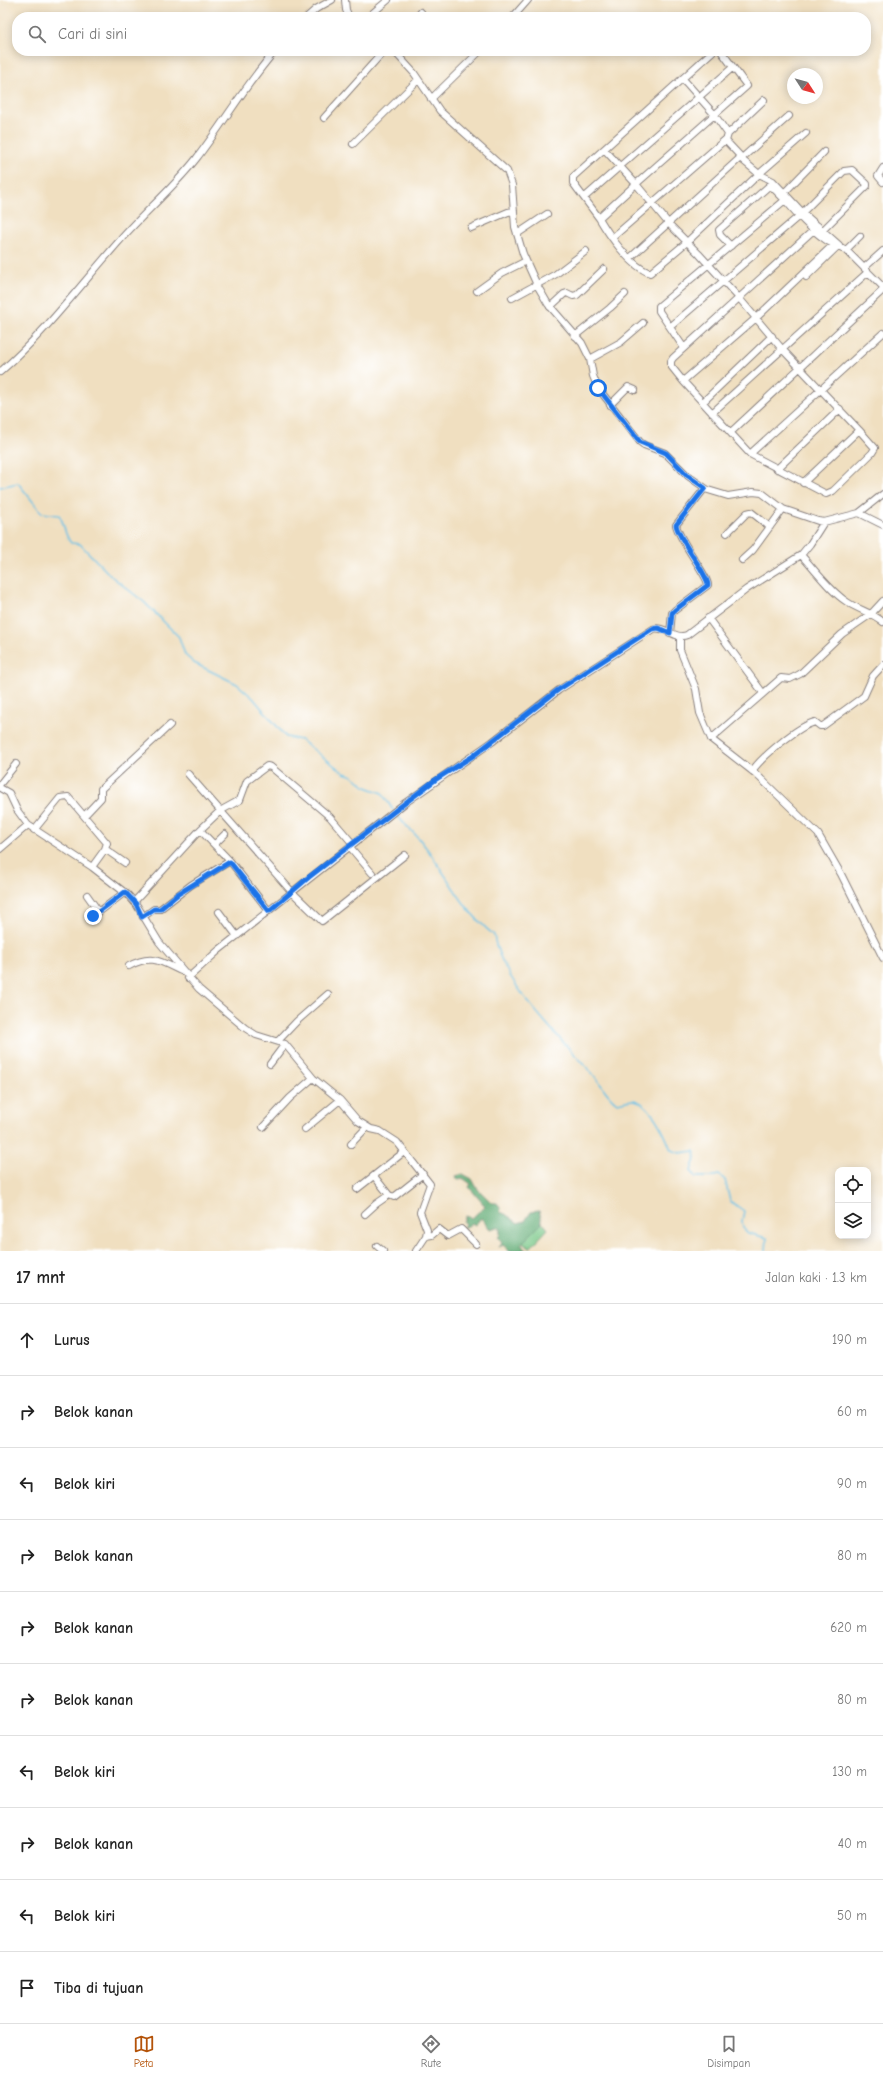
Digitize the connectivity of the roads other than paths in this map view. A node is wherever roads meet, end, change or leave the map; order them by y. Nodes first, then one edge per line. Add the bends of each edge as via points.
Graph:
1 (332, 0) edge
2 (345, 0) edge
3 (388, 0) edge
4 (528, 0) edge
5 (313, 12) edge
6 (347, 12) edge
7 (374, 12) edge
8 (517, 12) edge
9 (271, 56) edge
10 (380, 56) edge
11 (398, 56) edge
12 (475, 56) edge
13 (708, 56) edge
14 (724, 56) edge
15 (732, 68) junction
16 (683, 79) junction
17 (418, 80) junction
18 (699, 98) junction
19 (431, 99) junction
20 (764, 100) dead end
21 (714, 114) junction
22 (789, 116) dead end
23 (324, 118) dead end
24 (806, 133) dead end
25 (727, 136) junction
26 (353, 144) dead end
27 (605, 150) junction
28 (824, 152) dead end
29 (742, 158) junction
30 (619, 167) junction
31 (883, 168) edge
32 (759, 177) junction
33 (883, 182) edge
34 (771, 183) junction
35 (636, 184) junction
36 (785, 196) junction
37 (585, 197) junction
38 (652, 204) junction
39 (511, 211) junction
40 (547, 214) dead end
41 (801, 215) junction
42 (599, 218) junction
43 (669, 224) junction
44 (471, 228) dead end
45 (818, 229) junction
46 (517, 234) junction
47 (860, 236) dead end
48 (612, 238) junction
49 (687, 242) junction
50 (836, 245) junction
51 (730, 246) junction
52 (846, 250) junction
53 (586, 251) dead end
54 (883, 251) edge
55 (630, 258) junction
56 (522, 262) junction
57 (708, 264) junction
58 (604, 269) dead end
59 (866, 270) junction
60 (722, 281) junction
61 (534, 287) junction
62 (883, 287) edge
63 (883, 290) edge
64 (477, 291) dead end
65 (625, 294) dead end
66 (512, 298) dead end
67 (739, 298) junction
68 (550, 307) junction
69 (757, 320) junction
70 (643, 323) dead end
71 (670, 326) junction
72 (883, 333) edge
73 (575, 336) junction
74 (772, 336) junction
75 (684, 348) junction
76 (782, 349) junction
77 (590, 359) junction
78 (801, 368) junction
79 (0, 372) edge
80 (683, 381) junction
81 (821, 388) junction
82 (635, 390) dead end
83 (703, 402) junction
84 (610, 404) junction
85 (840, 409) junction
86 (712, 413) junction
87 (859, 430) junction
88 (731, 432) junction
89 (750, 454) junction
90 (777, 469) junction
91 (803, 482) junction
92 (705, 488) junction
93 (883, 494) edge
94 (783, 509) junction
95 (859, 513) junction
96 (824, 522) junction
97 (883, 525) edge
98 (770, 527) junction
99 (727, 533) dead end
100 (801, 555) junction
101 (742, 560) dead end
102 (883, 601) edge
103 (871, 614) junction
104 (708, 618) junction
105 (883, 622) edge
106 (670, 633) junction
107 (680, 636) junction
108 (883, 665) edge
109 (763, 693) junction
110 (170, 725) dead end
111 (711, 739) junction
112 (16, 764) dead end
113 (752, 771) junction
114 (188, 774) dead end
115 (0, 784) edge
116 (0, 788) edge
117 (220, 811) junction
118 (85, 815) junction
119 (28, 825) junction
120 (34, 830) junction
121 (200, 830) junction
122 (225, 834) dead end
123 (215, 844) junction
124 (352, 845) junction
125 (0, 849) edge
126 (105, 849) junction
127 (405, 855) dead end
128 (230, 862) junction
129 (125, 863) dead end
130 (92, 867) junction
131 (372, 873) dead end
132 (125, 892) junction
133 (292, 892) junction
134 (87, 895) dead end
135 (134, 902) junction
136 (269, 911) junction
137 (99, 912) junction
138 (219, 912) dead end
139 (142, 917) junction
140 (91, 918) dead end
141 (237, 936) junction
142 (883, 958) edge
143 (130, 966) dead end
144 (182, 971) junction
145 (188, 978) junction
146 (328, 994) dead end
147 (278, 1041) junction
148 (284, 1046) junction
149 (270, 1064) dead end
150 (313, 1078) junction
151 (340, 1100) junction
152 (263, 1127) dead end
153 (367, 1127) junction
154 (305, 1129) dead end
155 (351, 1144) dead end
156 (404, 1152) junction
157 (423, 1174) junction
158 (374, 1176) junction
159 (357, 1189) dead end
160 (390, 1195) junction
161 (366, 1214) dead end
162 (429, 1235) junction
163 (476, 1244) dead end
164 (377, 1246) dead end
165 (420, 1250) edge
166 (383, 1251) edge

1 - 5 street
2 - 6 street
3 - 7 street
4 - 8 street
9 - 79 street via 196,160 134,224 51,322
10 - 23 street
11 - 17 street
12 - 19 street
13 - 16 street
14 - 15 street
15 - 18 street
15 - 21 street via 747,84
16 - 18 street
16 - 27 street
17 - 19 street
17 - 26 street
18 - 21 street
18 - 30 street
19 - 39 street via 440,111 507,171 512,185
20 - 25 street
21 - 25 street
21 - 35 street
22 - 29 street
24 - 32 street
25 - 29 street
25 - 38 street
27 - 30 street
27 - 37 street via 571,180
28 - 36 street
29 - 32 street
29 - 43 street
30 - 35 street
30 - 37 street
31 - 33 street via 878,176
32 - 34 street
32 - 49 street
34 - 36 street
34 - 51 street via 719,230 720,235
35 - 38 street
35 - 42 street
36 - 41 street
36 - 51 street
37 - 42 street
38 - 43 street
38 - 48 street
39 - 44 street
39 - 46 street
40 - 46 street
41 - 45 street
41 - 45 street via 844,171 855,171 867,186
41 - 60 street
42 - 48 street
43 - 49 street
43 - 55 street
45 - 50 street
45 - 50 street
45 - 67 street
46 - 56 street
47 - 52 street
48 - 55 street
49 - 55 street via 650,273
49 - 57 street
50 - 52 street
50 - 69 street
51 - 57 street
52 - 59 street
53 - 61 street
54 - 59 street
56 - 61 street
56 - 64 street
57 - 60 street
57 - 71 street via 659,306 659,311
58 - 68 street via 576,295 564,294
59 - 62 street
59 - 76 street
60 - 67 street
60 - 71 street
61 - 66 street
61 - 68 street
63 - 78 street
65 - 73 street
67 - 69 street
67 - 75 street
68 - 73 street
69 - 74 street
69 - 80 street
70 - 77 street via 621,342
71 - 75 street
72 - 81 street
73 - 77 street via 582,343
74 - 76 street
74 - 83 street
75 - 80 street via 670,364
76 - 78 street
76 - 86 street
77 - 84 street via 596,383
78 - 81 street
78 - 88 street
80 - 83 street
81 - 85 street
81 - 89 street
82 - 84 street via 628,387
83 - 86 street
84 - 92 street via 640,442 666,453 688,476
85 - 87 street
85 - 90 street
86 - 88 street
87 - 91 street
87 - 91 street via 874,446 874,451 832,491 823,493
88 - 89 street
89 - 90 street
90 - 91 street
92 - 94 street via 728,496 762,493
92 - 106 street via 676,525 708,585 672,613
93 - 95 street
94 - 96 street
94 - 98 street
95 - 96 street
95 - 97 street
96 - 100 street
98 - 99 street via 751,512
98 - 101 street
100 - 103 street via 834,592 851,605
100 - 104 street via 747,589
102 - 103 street
103 - 105 street
103 - 109 street via 842,634 800,674 790,679 781,678
104 - 107 street via 687,635
104 - 109 street
106 - 107 street
106 - 124 street via 658,628 652,629 558,690 486,747 405,803
107 - 111 street via 680,650 696,689 700,713
108 - 113 street via 872,676 861,698 823,726 815,722 807,724
109 - 111 street
110 - 118 street via 101,789 100,798
111 - 113 street
112 - 115 street
113 - 142 street via 818,834
114 - 117 street
116 - 119 street via 10,794
117 - 121 street
117 - 124 street via 237,802 247,781 269,766 325,812
117 - 133 street
118 - 120 street via 68,797 63,796
118 - 126 street via 105,840
119 - 120 street
119 - 125 street
120 - 130 street
121 - 123 street
121 - 135 street
122 - 123 street
123 - 128 street
124 - 131 street
124 - 133 street
126 - 129 street
126 - 130 street
127 - 133 street via 324,920
128 - 136 street
128 - 139 street via 187,888 160,909 154,909
130 - 132 street
132 - 135 street
132 - 137 street
133 - 136 street
134 - 137 street
135 - 139 street
136 - 141 street
137 - 140 street
138 - 141 street
139 - 144 street
141 - 145 street
143 - 144 street via 143,959
144 - 145 street
145 - 147 street via 245,1028 256,1035
146 - 147 street
147 - 148 street
148 - 149 street
148 - 150 street
150 - 151 street
150 - 152 street
151 - 153 street
151 - 154 street
153 - 155 street
153 - 156 street via 382,1132 397,1142
156 - 157 street
156 - 158 street
157 - 160 street via 394,1197
157 - 162 street via 430,1184 420,1213
158 - 159 street
158 - 160 street
160 - 161 street
162 - 163 street via 438,1229 448,1236 460,1229
162 - 165 street
164 - 166 street

